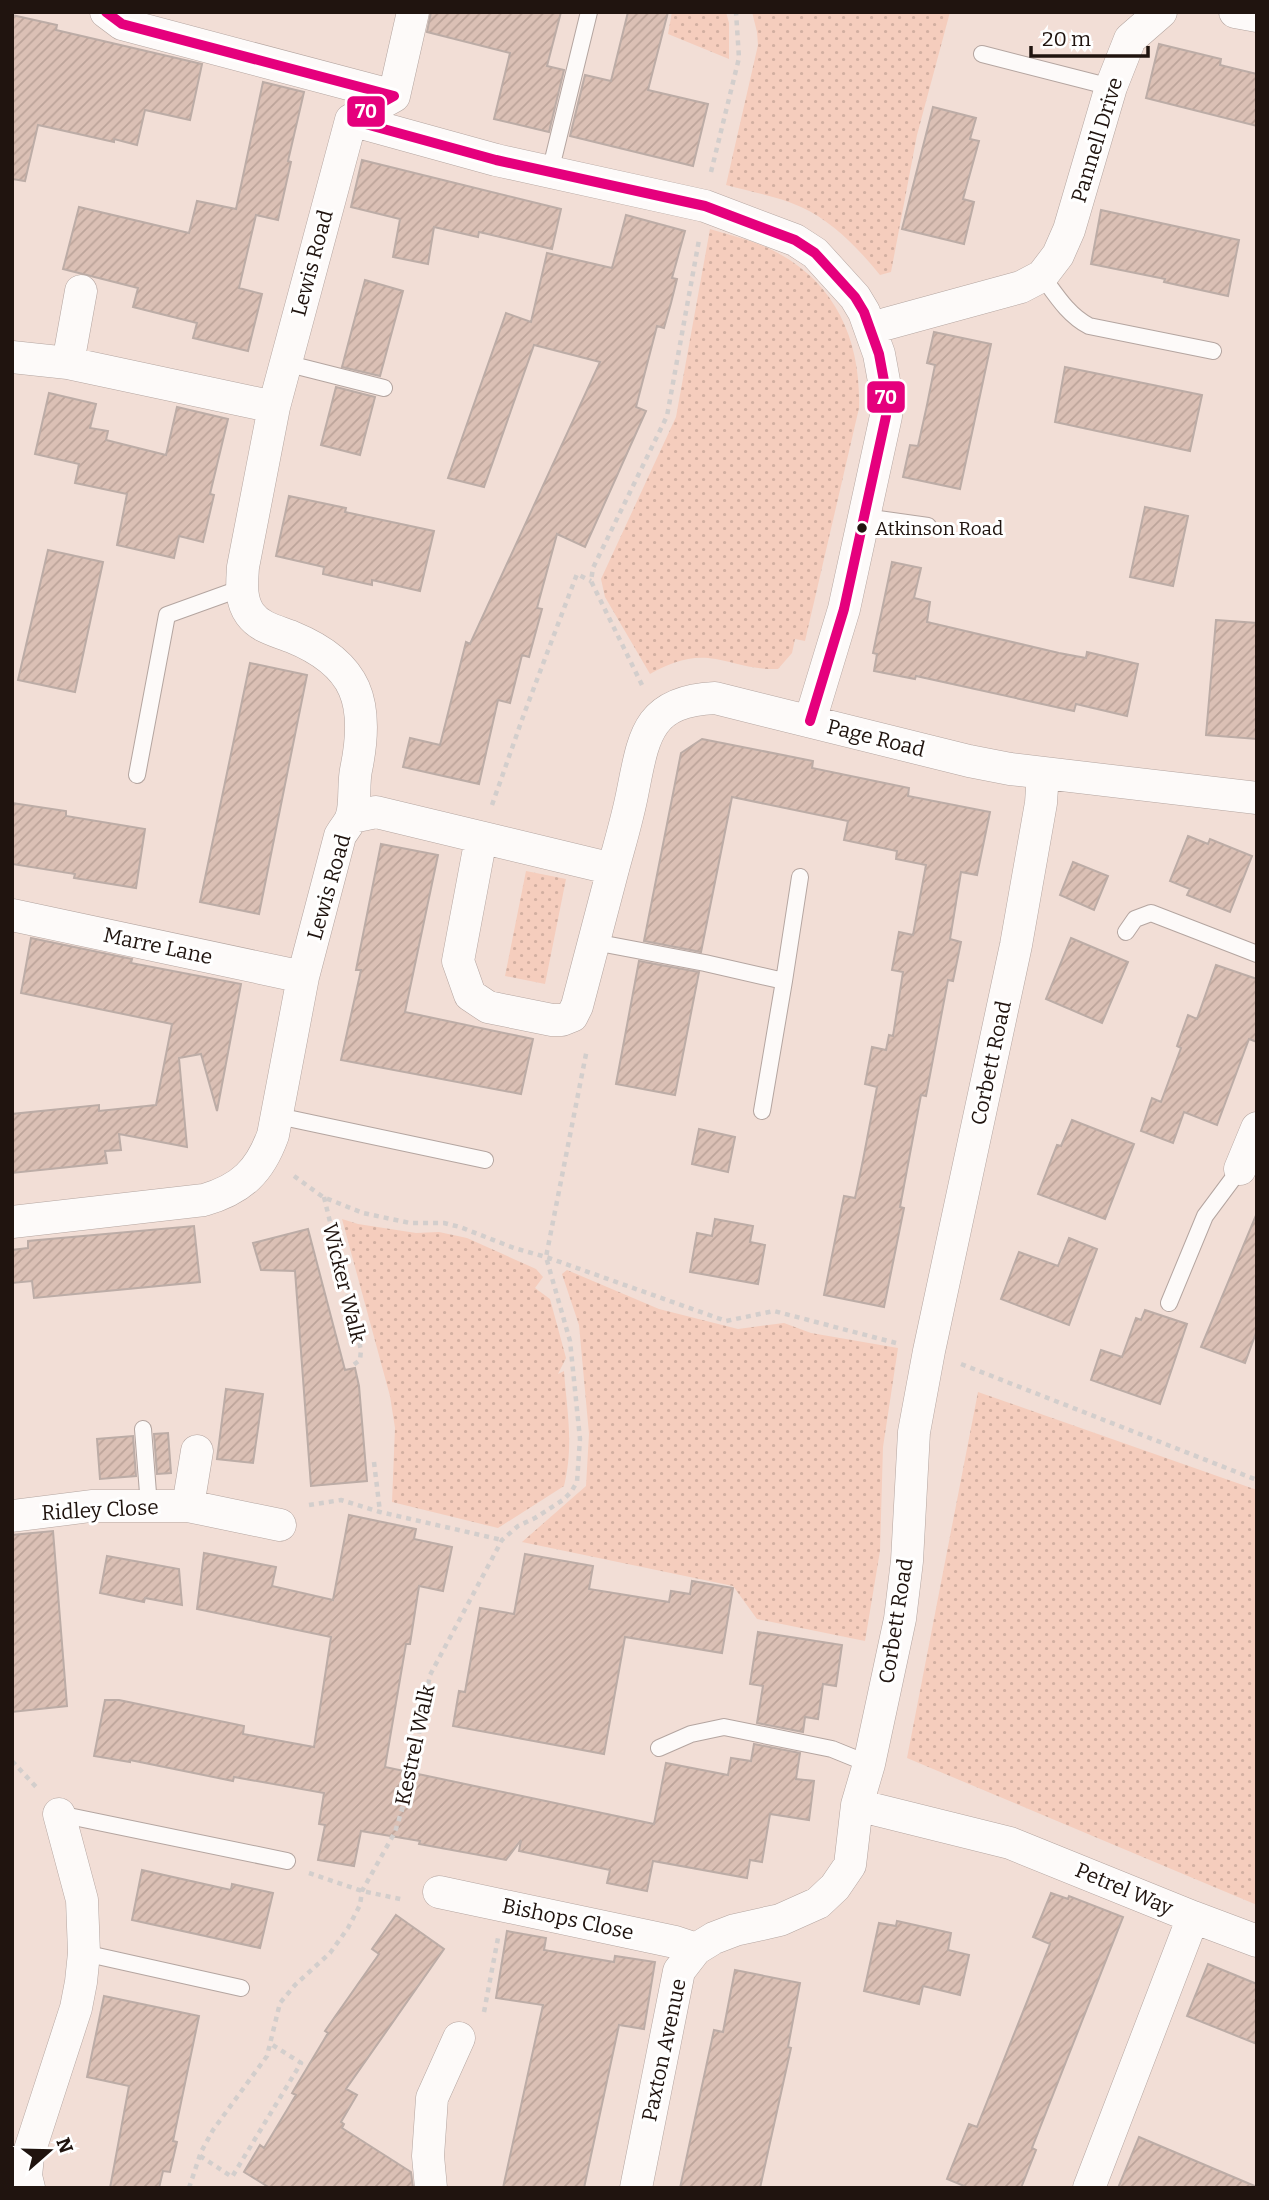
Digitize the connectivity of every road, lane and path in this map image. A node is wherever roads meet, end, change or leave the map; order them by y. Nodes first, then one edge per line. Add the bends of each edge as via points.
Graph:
1 (106, 12) edge
2 (413, 12) edge
3 (589, 12) edge
4 (736, 12) edge
5 (1161, 12) edge
6 (1235, 12) edge
7 (1257, 16) edge
8 (982, 54) dead end
9 (1111, 87) junction
10 (394, 96) junction
11 (351, 120) junction
12 (550, 172) junction
13 (705, 206) junction
14 (1042, 276) junction
15 (81, 291) dead end
16 (871, 328) junction
17 (1213, 351) dead end
18 (12, 357) edge
19 (68, 363) junction
20 (285, 363) junction
21 (384, 388) dead end
22 (274, 407) junction
23 (864, 517) junction
24 (928, 526) dead end
25 (591, 581) junction
26 (242, 588) junction
27 (666, 711) junction
28 (810, 721) junction
29 (1043, 773) junction
30 (137, 775) dead end
31 (1257, 798) edge
32 (352, 817) junction
33 (481, 838) junction
34 (613, 869) junction
35 (800, 877) dead end
36 (12, 915) edge
37 (1126, 932) dead end
38 (594, 942) junction
39 (1257, 954) edge
40 (303, 977) junction
41 (783, 981) junction
42 (762, 1111) dead end
43 (278, 1116) junction
44 (1257, 1128) edge
45 (265, 1155) junction
46 (485, 1160) dead end
47 (1240, 1169) joint
48 (323, 1197) junction
49 (12, 1222) edge
50 (547, 1257) junction
51 (1169, 1303) dead end
52 (929, 1351) junction
53 (352, 1366) dead end
54 (143, 1429) dead end
55 (197, 1451) dead end
56 (374, 1462) dead end
57 (1257, 1480) edge
58 (149, 1506) junction
59 (188, 1506) junction
60 (380, 1512) junction
61 (12, 1516) edge
62 (280, 1525) joint
63 (502, 1540) junction
64 (659, 1748) dead end
65 (869, 1764) junction
66 (857, 1805) junction
67 (59, 1814) joint
68 (287, 1861) joint
69 (362, 1891) junction
70 (426, 1897) joint
71 (1193, 1917) junction
72 (499, 1933) dead end
73 (1257, 1941) edge
74 (696, 1949) junction
75 (84, 1953) junction
76 (241, 1988) dead end
77 (471, 2029) joint
78 (271, 2044) junction
79 (200, 2156) junction
80 (29, 2188) edge
81 (189, 2188) edge
82 (431, 2188) edge
83 (636, 2188) edge
84 (1090, 2188) edge

1 - 10 street via 122,24
2 - 10 street
3 - 12 lane
4 - 13 path via 739,58
5 - 9 street, Pannell Drive via 1130,39
6 - 7 street
8 - 9 lane
9 - 14 street, Pannell Drive via 1069,230
10 - 11 street
11 - 12 street
11 - 20 street, Lewis Road
12 - 13 street
13 - 16 street via 794,240 815,253 855,297
13 - 25 path via 667,416 593,568
14 - 16 street via 1021,287
14 - 17 lane via 1066,309 1089,326
15 - 19 street
16 - 23 street via 883,373 886,416
18 - 19 street
19 - 22 street
20 - 21 lane
20 - 22 street, Lewis Road
22 - 26 street, Lewis Road via 245,549
23 - 24 lane
23 - 28 street via 844,609
25 - 27 path via 641,684
25 - 33 path via 576,574
26 - 30 lane via 167,615
26 - 32 street, Lewis Road via 249,613 259,623 335,661 355,686 362,734
27 - 28 street, Page Road via 694,699 715,698
27 - 34 street via 641,746
28 - 29 street, Page Road via 969,761
29 - 31 street, Page Road
29 - 52 street, Corbett Road via 1016,945
32 - 33 street via 376,812
32 - 40 street, Lewis Road via 340,836
33 - 34 street
33 - 38 street via 458,961 470,995 488,1007 513,1013 552,1020 572,1016
34 - 38 street
35 - 41 lane
36 - 40 street, Marre Lane
37 - 39 lane via 1135,919 1151,913
38 - 41 lane
40 - 43 street, Lewis Road
41 - 42 lane
43 - 45 street, Lewis Road
43 - 46 lane
44 - 47 street
45 - 48 path, Wicker Walk
45 - 49 street, Lewis Road via 258,1168 225,1194
47 - 51 lane via 1205,1216
48 - 50 path, Wicker Walk via 363,1213 410,1223 444,1223
48 - 53 path, Wicker Walk via 361,1350 360,1360
50 - 52 path via 726,1321 774,1311
50 - 63 path, Kestrel Walk via 570,1341 579,1470 577,1482 563,1500
52 - 57 path
52 - 65 street, Corbett Road via 915,1432 900,1619
54 - 58 lane
55 - 59 street, Ridley Close
56 - 60 path
58 - 59 street, Ridley Close
58 - 61 street, Ridley Close
59 - 62 street, Ridley Close
60 - 62 path via 341,1500 317,1502 286,1512
60 - 63 path
63 - 69 path, Kestrel Walk via 430,1675 409,1787 395,1832
64 - 65 lane via 724,1727 832,1749
65 - 66 street, Corbett Road
66 - 71 street, Petrel Way via 1010,1843
66 - 74 street via 850,1865 818,1903 780,1920 736,1930
67 - 68 lane
67 - 75 street via 82,1899
68 - 69 path
69 - 70 path
69 - 78 path, Kestrel Walk via 348,1928 280,2003
70 - 74 street, Bishops Close
71 - 73 street
71 - 84 street, Petrel Way
72 - 77 path
74 - 83 street, Paxton Avenue via 679,1971
75 - 76 lane
75 - 80 street via 76,2008 28,2156
77 - 82 street via 432,2098
78 - 79 path, Kestrel Walk via 267,2056 225,2110
78 - 79 path via 301,2063 232,2177
79 - 81 path, Kestrel Walk

